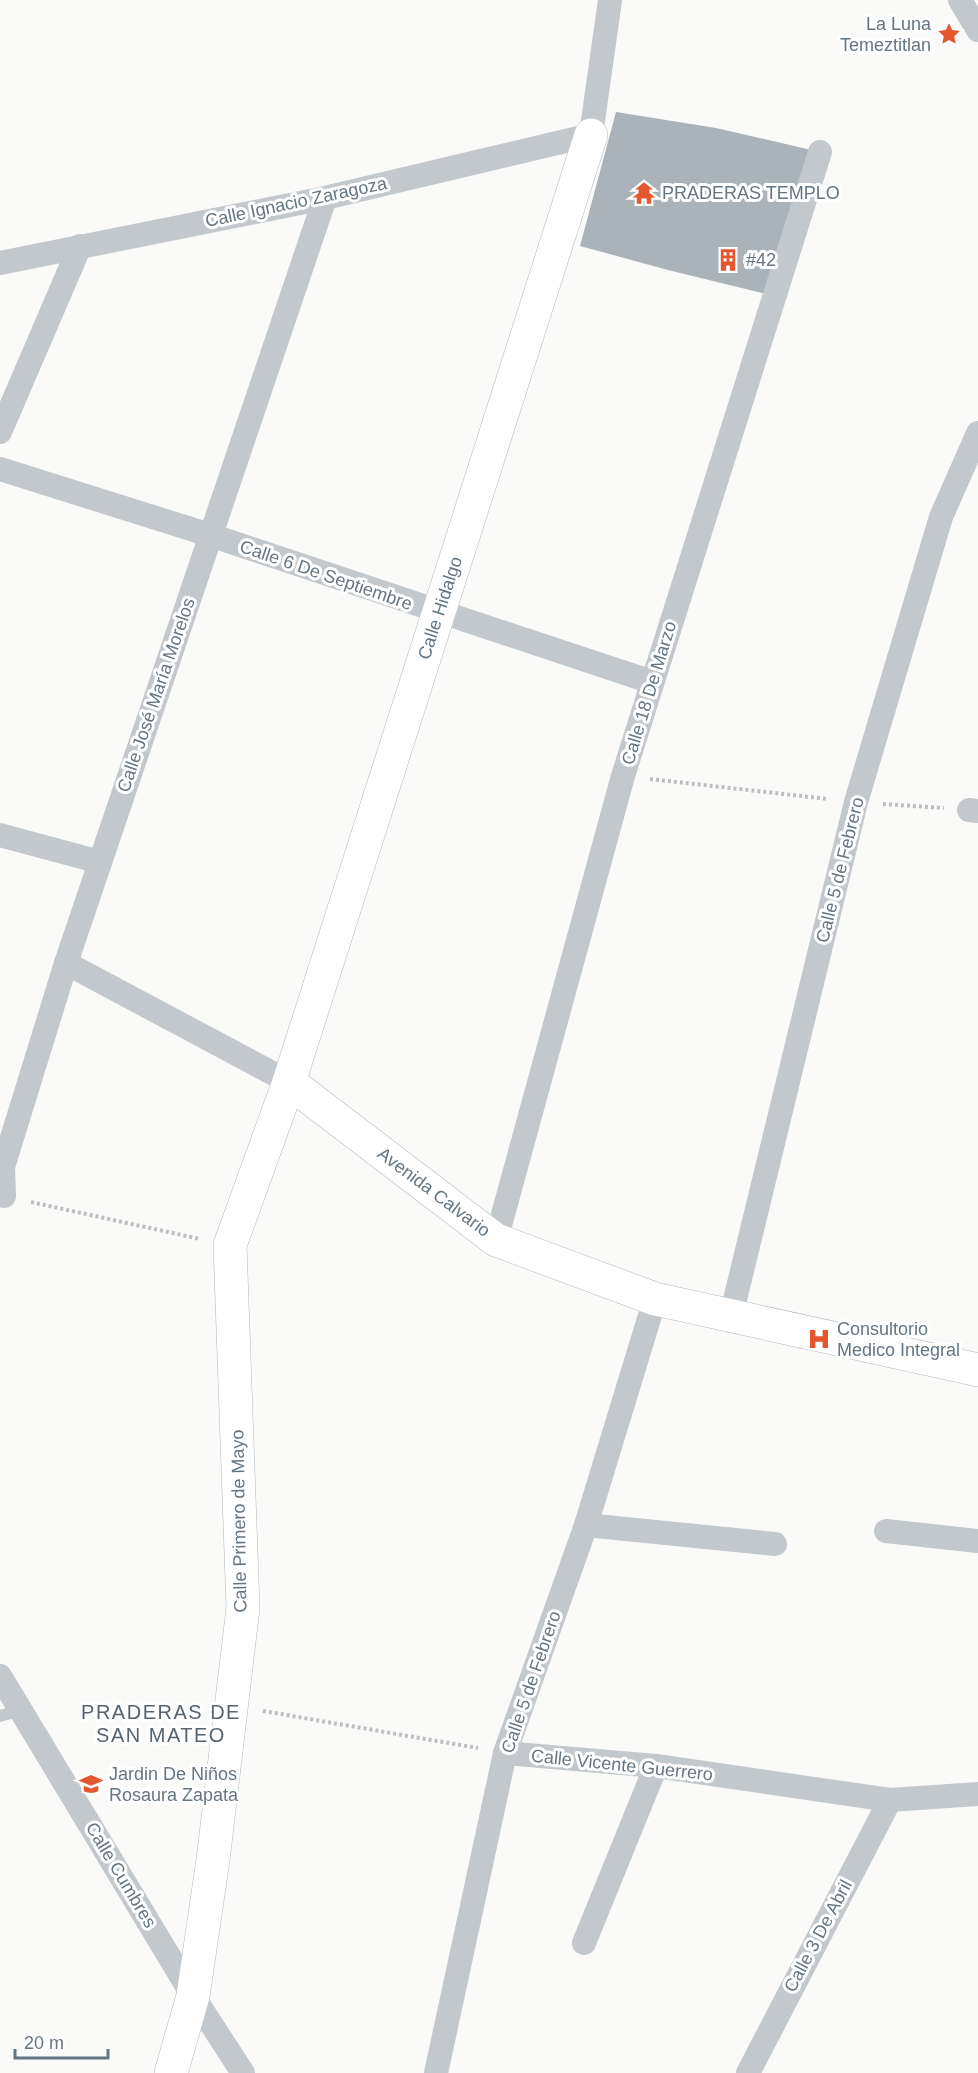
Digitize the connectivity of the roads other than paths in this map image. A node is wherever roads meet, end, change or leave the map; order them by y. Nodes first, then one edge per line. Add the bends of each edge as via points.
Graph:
1 (609, 0) edge
2 (960, 0) edge
3 (978, 30) edge
4 (591, 135) junction
5 (820, 152) dead end
6 (325, 198) junction
7 (80, 246) junction
8 (0, 263) edge
9 (0, 432) edge
10 (978, 433) edge
11 (0, 469) edge
12 (210, 535) junction
13 (438, 612) junction
14 (652, 682) junction
15 (0, 835) edge
16 (100, 862) junction
17 (66, 963) junction
18 (289, 1082) junction
19 (4, 1196) road end
20 (496, 1240) junction
21 (655, 1299) junction
22 (731, 1316) junction
23 (978, 1370) edge
24 (586, 1524) junction
25 (886, 1531) dead end
26 (978, 1541) edge
27 (775, 1544) dead end
28 (0, 1676) edge
29 (11, 1713) edge
30 (505, 1753) junction
31 (657, 1766) junction
32 (978, 1794) edge
33 (890, 1800) junction
34 (584, 1943) dead end
35 (194, 1996) junction
36 (171, 2073) edge
37 (243, 2073) edge
38 (436, 2073) edge
39 (748, 2073) edge

1 - 4 street
2 - 3 street
4 - 6 street, Calle Ignacio Zaragoza
4 - 13 street, Calle Hidalgo
5 - 14 street, Calle 18 De Marzo
6 - 7 street, Calle Ignacio Zaragoza
6 - 12 street, Calle José María Morelos
7 - 8 street, Calle Ignacio Zaragoza
7 - 9 street
10 - 22 street, Calle 5 de Febrero via 941,517 856,802
11 - 12 street, Calle 6 De Septiembre
12 - 13 street, Calle 6 De Septiembre
12 - 16 street, Calle José María Morelos
13 - 14 street, Calle 6 De Septiembre
13 - 18 street, Calle Hidalgo
14 - 20 street, Calle 18 De Marzo via 622,776
15 - 16 street
16 - 17 street, Calle José María Morelos
17 - 18 street, Avenida Calvario
17 - 19 street, Calle José María Morelos via 3,1167
18 - 20 street, Avenida Calvario
18 - 35 street, Calle Primero de Mayo via 230,1245 243,1608
20 - 21 street, Avenida Calvario
21 - 22 street, Avenida Calvario
21 - 24 street, Calle 5 de Febrero
22 - 23 street, Avenida Calvario
24 - 27 street
24 - 30 street, Calle 5 de Febrero
25 - 26 street
28 - 29 street, Calle Cumbres
29 - 35 street, Calle Cumbres
30 - 31 street, Calle Vicente Guerrero
30 - 38 street, Calle 5 de Febrero
31 - 33 street, Calle Vicente Guerrero
31 - 34 street
32 - 33 street, Calle Vicente Guerrero
33 - 39 street, Calle 3 De Abril
35 - 36 street, Calle Primero de Mayo
35 - 37 street, Calle Cumbres

